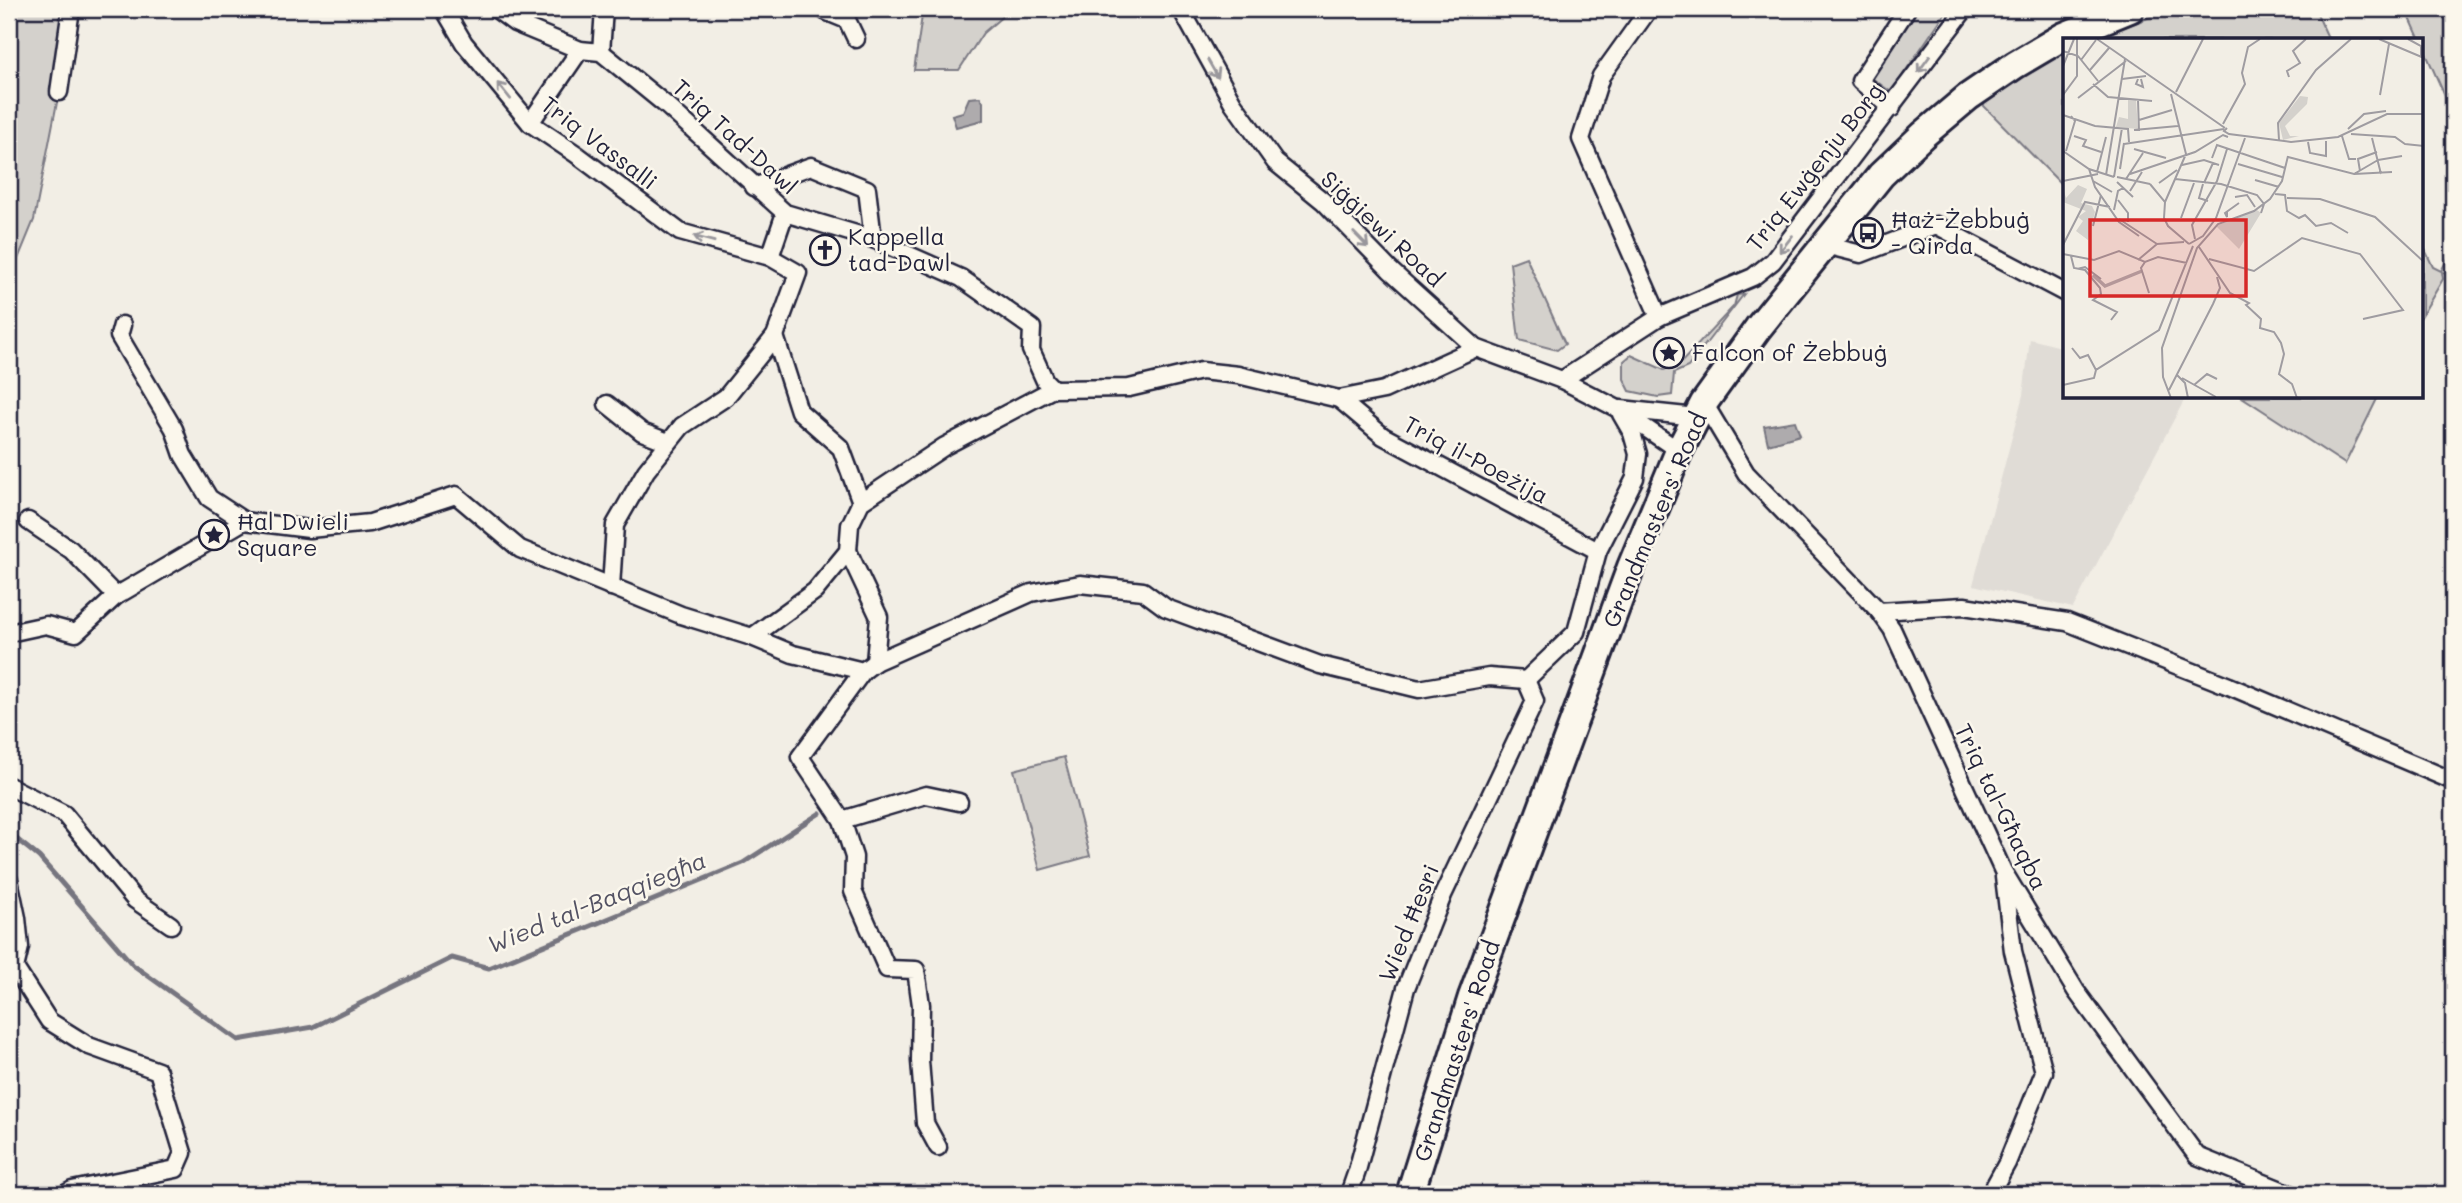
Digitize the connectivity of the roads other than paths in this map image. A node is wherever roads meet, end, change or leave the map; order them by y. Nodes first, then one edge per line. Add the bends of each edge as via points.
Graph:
1 (71, 9) edge
2 (443, 9) edge
3 (496, 9) edge
4 (604, 9) edge
5 (1181, 9) edge
6 (1649, 9) edge
7 (1907, 9) edge
8 (1965, 9) edge
9 (2130, 9) edge
10 (825, 11) dead end
11 (856, 39) dead end
12 (580, 50) junction
13 (601, 52) junction
14 (59, 92) dead end
15 (1892, 108) junction
16 (530, 123) junction
17 (754, 187) junction
18 (785, 214) junction
19 (873, 239) junction
20 (1825, 245) junction
21 (770, 257) junction
22 (2063, 292) edge
23 (1659, 317) junction
24 (122, 325) dead end
25 (775, 336) junction
26 (1476, 348) junction
27 (1562, 380) junction
28 (1053, 389) junction
29 (1339, 399) junction
30 (607, 404) dead end
31 (1619, 409) junction
32 (1700, 410) junction
33 (668, 442) junction
34 (1679, 451) junction
35 (861, 502) junction
36 (28, 521) dead end
37 (244, 521) junction
38 (848, 551) junction
39 (1598, 551) junction
40 (611, 587) junction
41 (116, 596) junction
42 (1879, 611) junction
43 (9, 632) edge
44 (752, 637) junction
45 (869, 667) junction
46 (1526, 680) junction
47 (2453, 781) edge
48 (9, 786) edge
49 (959, 802) dead end
50 (842, 820) junction
51 (2003, 871) junction
52 (9, 880) edge
53 (171, 925) dead end
54 (938, 1147) dead end
55 (65, 1194) edge
56 (1349, 1194) edge
57 (1410, 1194) edge
58 (1990, 1194) edge
59 (2291, 1194) edge

1 - 14 street
16 -> 2 street, Triq Vassalli via 464,43
3 - 12 street via 515,23
4 - 13 street
5 -> 26 street, Siġġiewi Road via 1233,103 1275,162 1323,201
6 - 23 street via 1601,76 1581,139
7 - 15 street via 1860,82
8 -> 15 street, Triq Ewġenju Borg
9 - 20 main road, Grandmasters' Road via 2064,36 1968,97 1881,175
10 - 11 street via 847,20
12 - 13 street
12 - 16 street
13 - 17 street, Triq Tad-Dawl
15 -> 23 street, Triq Ewġenju Borg via 1773,261 1753,277
21 -> 16 street, Triq Vassalli via 680,232
17 - 18 street, Triq Tad-Dawl
17 - 19 street via 811,166 867,189
18 - 19 street, Triq Tad-Dawl
18 - 21 street
19 - 28 street, Triq Tad-Dawl via 961,278 1032,328 1031,350
20 - 22 street via 1861,254 1936,225
20 - 32 main road, Grandmasters' Road
21 - 25 street, Triq Vassalli via 798,272
23 - 27 street, Triq Ewġenju Borg
24 - 37 street via 119,336 209,498
25 - 33 street via 726,397 682,426
25 - 35 street via 799,411 841,448
26 - 27 street, Siġġiewi Road
26 - 29 street via 1384,390
27 - 31 street, Siġġiewi Road
28 - 29 street via 1129,387 1201,371
28 - 35 street via 945,446
29 - 39 street, Triq il-Poeżija via 1383,436
30 - 33 street via 642,432
31 - 32 street, Siġġiewi Road
31 - 34 street, Siġġiewi Road
31 - 39 street via 1638,454 1635,478
32 - 34 main road, Grandmasters' Road
32 - 42 street, Triq tal-Għaqba via 1746,473
33 - 40 street via 615,525
34 - 57 main road, Grandmasters' Road via 1631,567 1472,998
35 - 38 street via 850,526
36 - 41 street via 71,550
37 - 40 street via 309,529 370,523 456,495 520,549
37 - 41 street
38 - 44 street via 815,592
38 - 45 street via 879,617
39 - 46 street via 1576,632
40 - 44 street
41 - 43 street via 76,633 46,625
42 - 47 street via 1964,606 2067,622
42 - 51 street, Triq tal-Għaqba via 1892,629
44 - 45 street via 793,654
45 - 46 street via 1031,593 1080,584 1143,592 1166,608 1320,665 1419,690 1489,677
45 - 50 street via 800,757
46 - 56 street, Wied Ħesri via 1535,701 1443,895 1406,988
48 - 53 street via 64,814 135,900
49 - 50 street via 926,795
50 - 54 street via 854,857 853,891 887,968 916,970 925,1123
51 - 58 street via 2013,951 2044,1072
51 - 59 street, Triq tal-Għaqba via 2076,991 2197,1156
52 - 55 street via 20,947 15,968 50,1021 89,1046 158,1071 183,1153 176,1169

